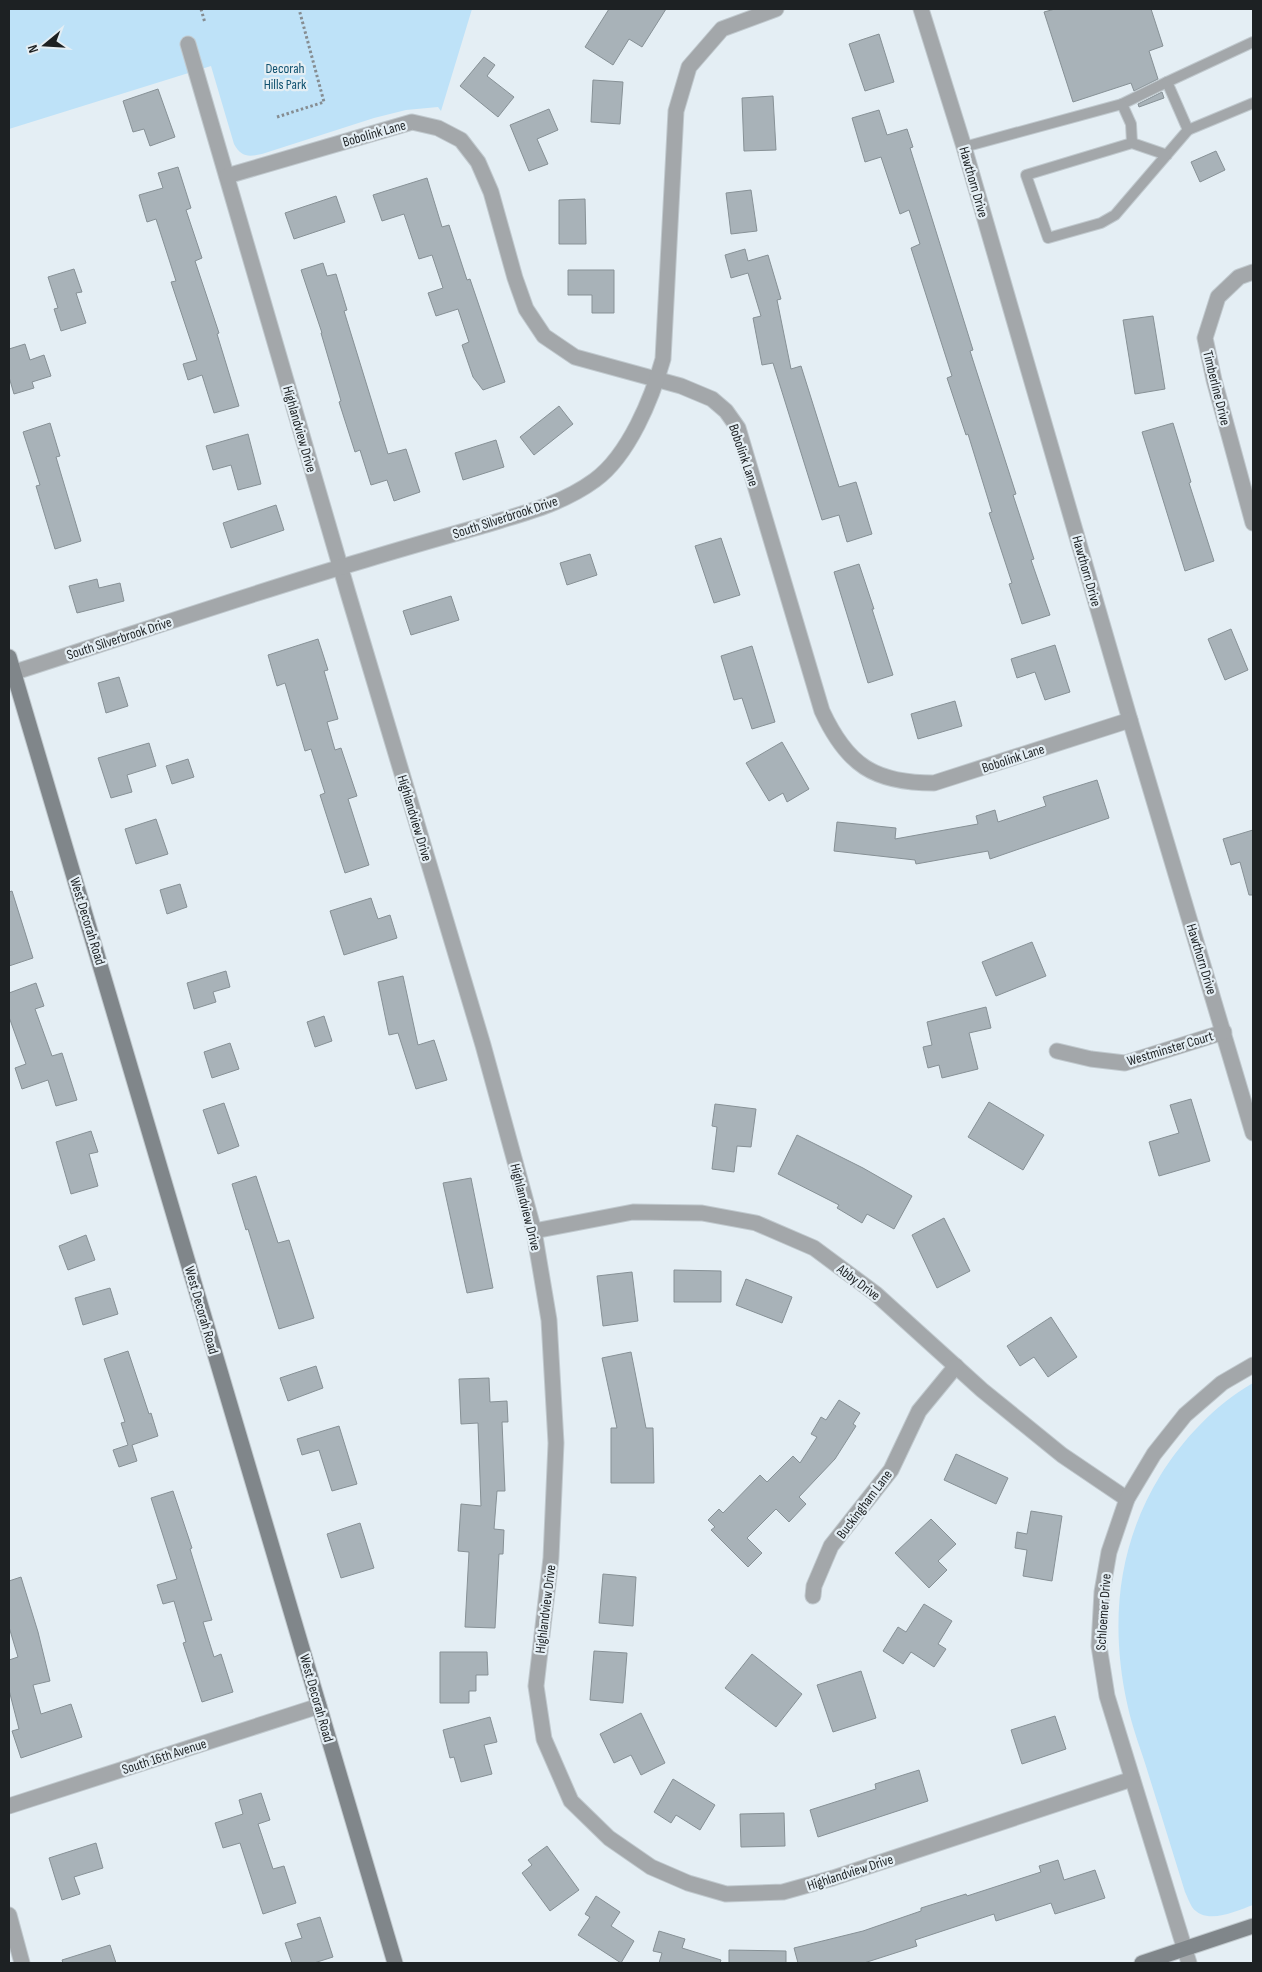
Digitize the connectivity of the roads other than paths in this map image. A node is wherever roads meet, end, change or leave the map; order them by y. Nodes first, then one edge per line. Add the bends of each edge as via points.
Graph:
1 (776, 9) edge
2 (921, 9) edge
3 (1253, 42) edge
4 (188, 44) dead end
5 (1168, 82) junction
6 (1253, 103) edge
7 (1122, 104) junction
8 (1188, 130) junction
9 (1132, 143) junction
10 (964, 147) junction
11 (1167, 155) junction
12 (228, 176) junction
13 (1253, 272) edge
14 (657, 381) junction
15 (1253, 523) edge
16 (340, 567) junction
17 (9, 657) edge
18 (11, 673) edge
19 (1130, 720) junction
20 (1224, 1032) junction
21 (1057, 1051) dead end
22 (1253, 1133) edge
23 (534, 1232) junction
24 (1253, 1365) edge
25 (956, 1366) junction
26 (1127, 1499) junction
27 (814, 1596) dead end
28 (319, 1706) junction
29 (1132, 1779) junction
30 (9, 1806) edge
31 (9, 1915) edge
32 (1253, 1926) edge
33 (1186, 1956) edge
34 (22, 1963) edge
35 (395, 1963) edge
36 (1142, 1963) edge

1 - 14 street, South Silverbrook Drive via 722,29 688,67 676,111 663,359
2 - 10 street, Hawthorn Drive
3 - 5 lane
4 - 12 street, Highlandview Drive
5 - 7 lane
5 - 8 lane
6 - 8 lane
7 - 9 lane via 1131,124
7 - 10 lane
8 - 11 lane
9 - 11 lane
9 - 11 lane via 1026,175 1048,238 1101,223 1115,215
10 - 19 street, Hawthorn Drive
12 - 14 street, Bobolink Lane via 412,122 438,128 461,140 478,162 491,192 526,309 544,336 575,357
12 - 16 street, Highlandview Drive
13 - 15 street, Timberline Drive via 1239,277 1218,297 1205,338
14 - 16 street, South Silverbrook Drive via 619,454 596,479 571,496 528,512
14 - 19 street, Bobolink Lane via 712,399 738,428 822,711 836,738 864,768 886,778 934,783
16 - 18 street, South Silverbrook Drive
16 - 23 street, Highlandview Drive via 483,1045
17 - 18 street, West Decorah Road
18 - 28 street, West Decorah Road
19 - 20 street, Hawthorn Drive
20 - 21 street, Westminster Court via 1125,1063
20 - 22 street, Hawthorn Drive
23 - 25 street, Abby Drive via 633,1212 702,1213 756,1223 814,1248 876,1294
23 - 29 street, Highlandview Drive via 549,1320 556,1443 551,1558 536,1686 544,1739 571,1801 610,1838 651,1867 688,1883 726,1894 783,1892
24 - 26 street, Schloemer Drive via 1222,1383 1185,1415 1154,1454
25 - 26 street, Abby Drive via 1062,1455
25 - 27 street, Buckingham Lane via 919,1411 891,1470 831,1546 814,1586
26 - 29 street, Schloemer Drive via 1109,1552 1102,1592 1099,1646 1107,1696
28 - 30 street, South 16th Avenue
28 - 35 street, West Decorah Road
29 - 33 street, Schloemer Drive
31 - 34 street
32 - 33 street
33 - 36 street

